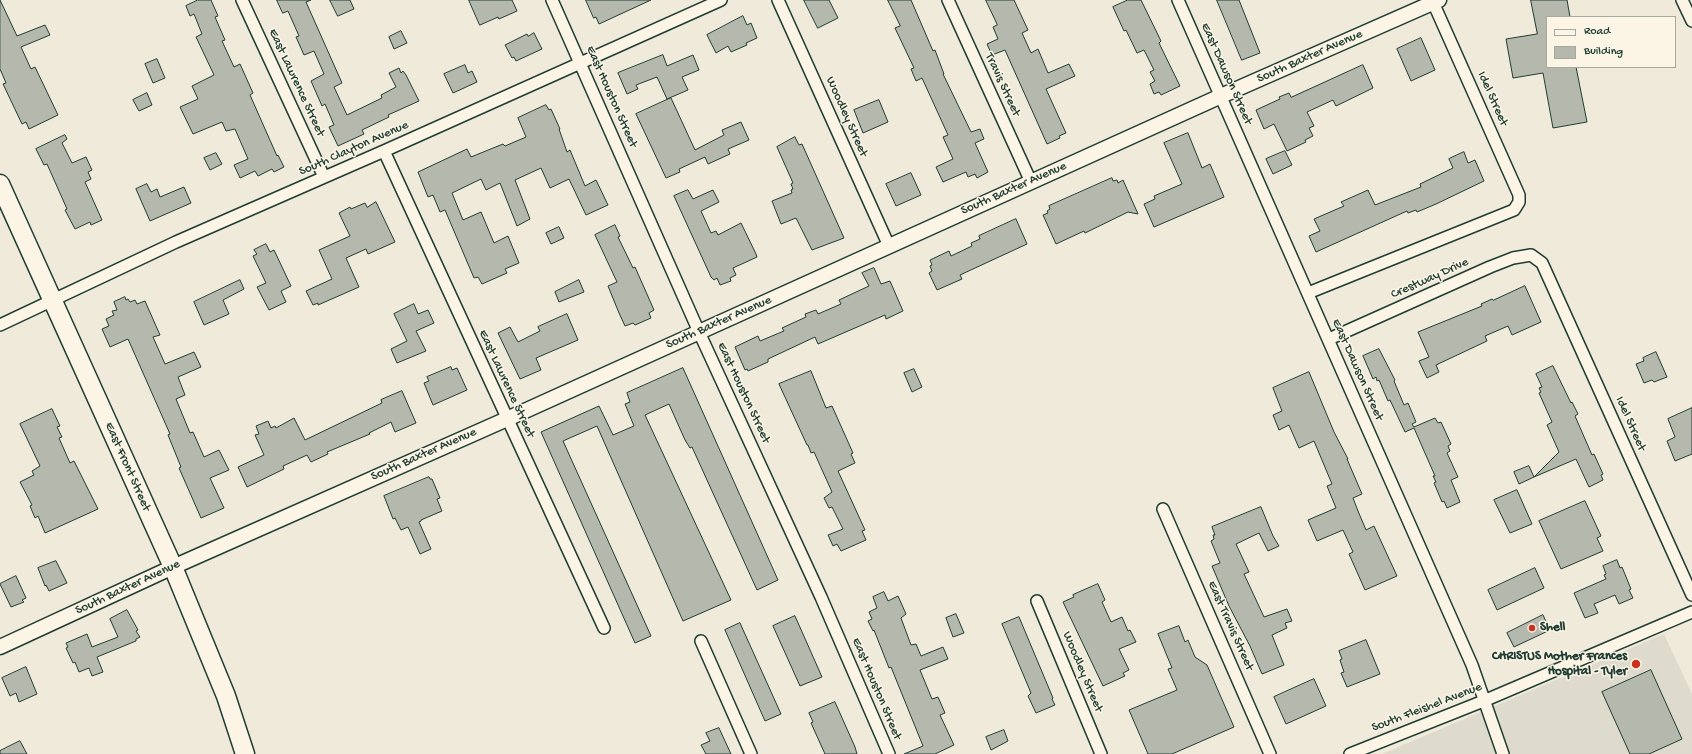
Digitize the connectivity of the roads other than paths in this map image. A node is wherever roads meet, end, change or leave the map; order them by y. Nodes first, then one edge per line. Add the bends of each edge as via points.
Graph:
1 (242, 0) edge
2 (552, 0) edge
3 (721, 0) edge
4 (778, 0) edge
5 (948, 0) edge
6 (1178, 0) edge
7 (1682, 0) edge
8 (1435, 1) edge
9 (1692, 21) edge
10 (580, 63) junction
11 (1221, 96) junction
12 (384, 151) junction
13 (324, 177) junction
14 (1031, 182) junction
15 (0, 184) edge
16 (889, 246) junction
17 (1542, 263) joint
18 (1308, 293) junction
19 (53, 301) junction
20 (0, 325) edge
21 (699, 332) junction
22 (1329, 339) junction
23 (507, 419) junction
24 (1163, 509) dead end
25 (173, 567) junction
26 (1692, 595) edge
27 (1037, 601) dead end
28 (1692, 612) edge
29 (604, 628) dead end
30 (700, 641) dead end
31 (0, 647) edge
32 (1486, 700) junction
33 (245, 754) edge
34 (751, 754) edge
35 (889, 754) edge
36 (1101, 754) edge
37 (1270, 754) edge
38 (1350, 754) edge
39 (1503, 754) edge

1 - 13 street, East Lawrence Street
2 - 10 street, East Houston Street
3 - 10 street, South Clayton Avenue
4 - 16 street, Woodley Street
5 - 14 street, Travis Street
6 - 11 street, East Dawson Street
7 - 9 street
8 - 11 street, South Baxter Avenue
8 - 18 street, Idel Street via 1519,194 1519,202 1514,210
10 - 12 street, South Clayton Avenue
10 - 21 street, East Houston Street
11 - 14 street, South Baxter Avenue
11 - 18 street, East Dawson Street
12 - 13 street, South Clayton Avenue
12 - 23 street, East Lawrence Street
13 - 19 street, South Clayton Avenue via 176,242
14 - 16 street, South Baxter Avenue
15 - 19 main road, East Front Street
16 - 21 street, South Baxter Avenue
17 - 22 street, Crestway Drive via 1531,255 1513,258
17 - 26 street, Idel Street
18 - 22 street, East Dawson Street
19 - 20 street, South Clayton Avenue
19 - 25 main road, East Front Street
21 - 23 street, South Baxter Avenue
21 - 35 street, East Houston Street via 821,597
22 - 32 street, East Dawson Street
23 - 25 street, South Baxter Avenue
23 - 29 street, East Lawrence Street
24 - 37 street, East Travis Street
25 - 31 street, South Baxter Avenue
25 - 33 main road, East Front Street via 223,689
27 - 36 street, Woodley Street
28 - 32 street, South Fleishel Avenue
30 - 34 street
32 - 38 street, South Fleishel Avenue
32 - 39 street, East Dawson Street

